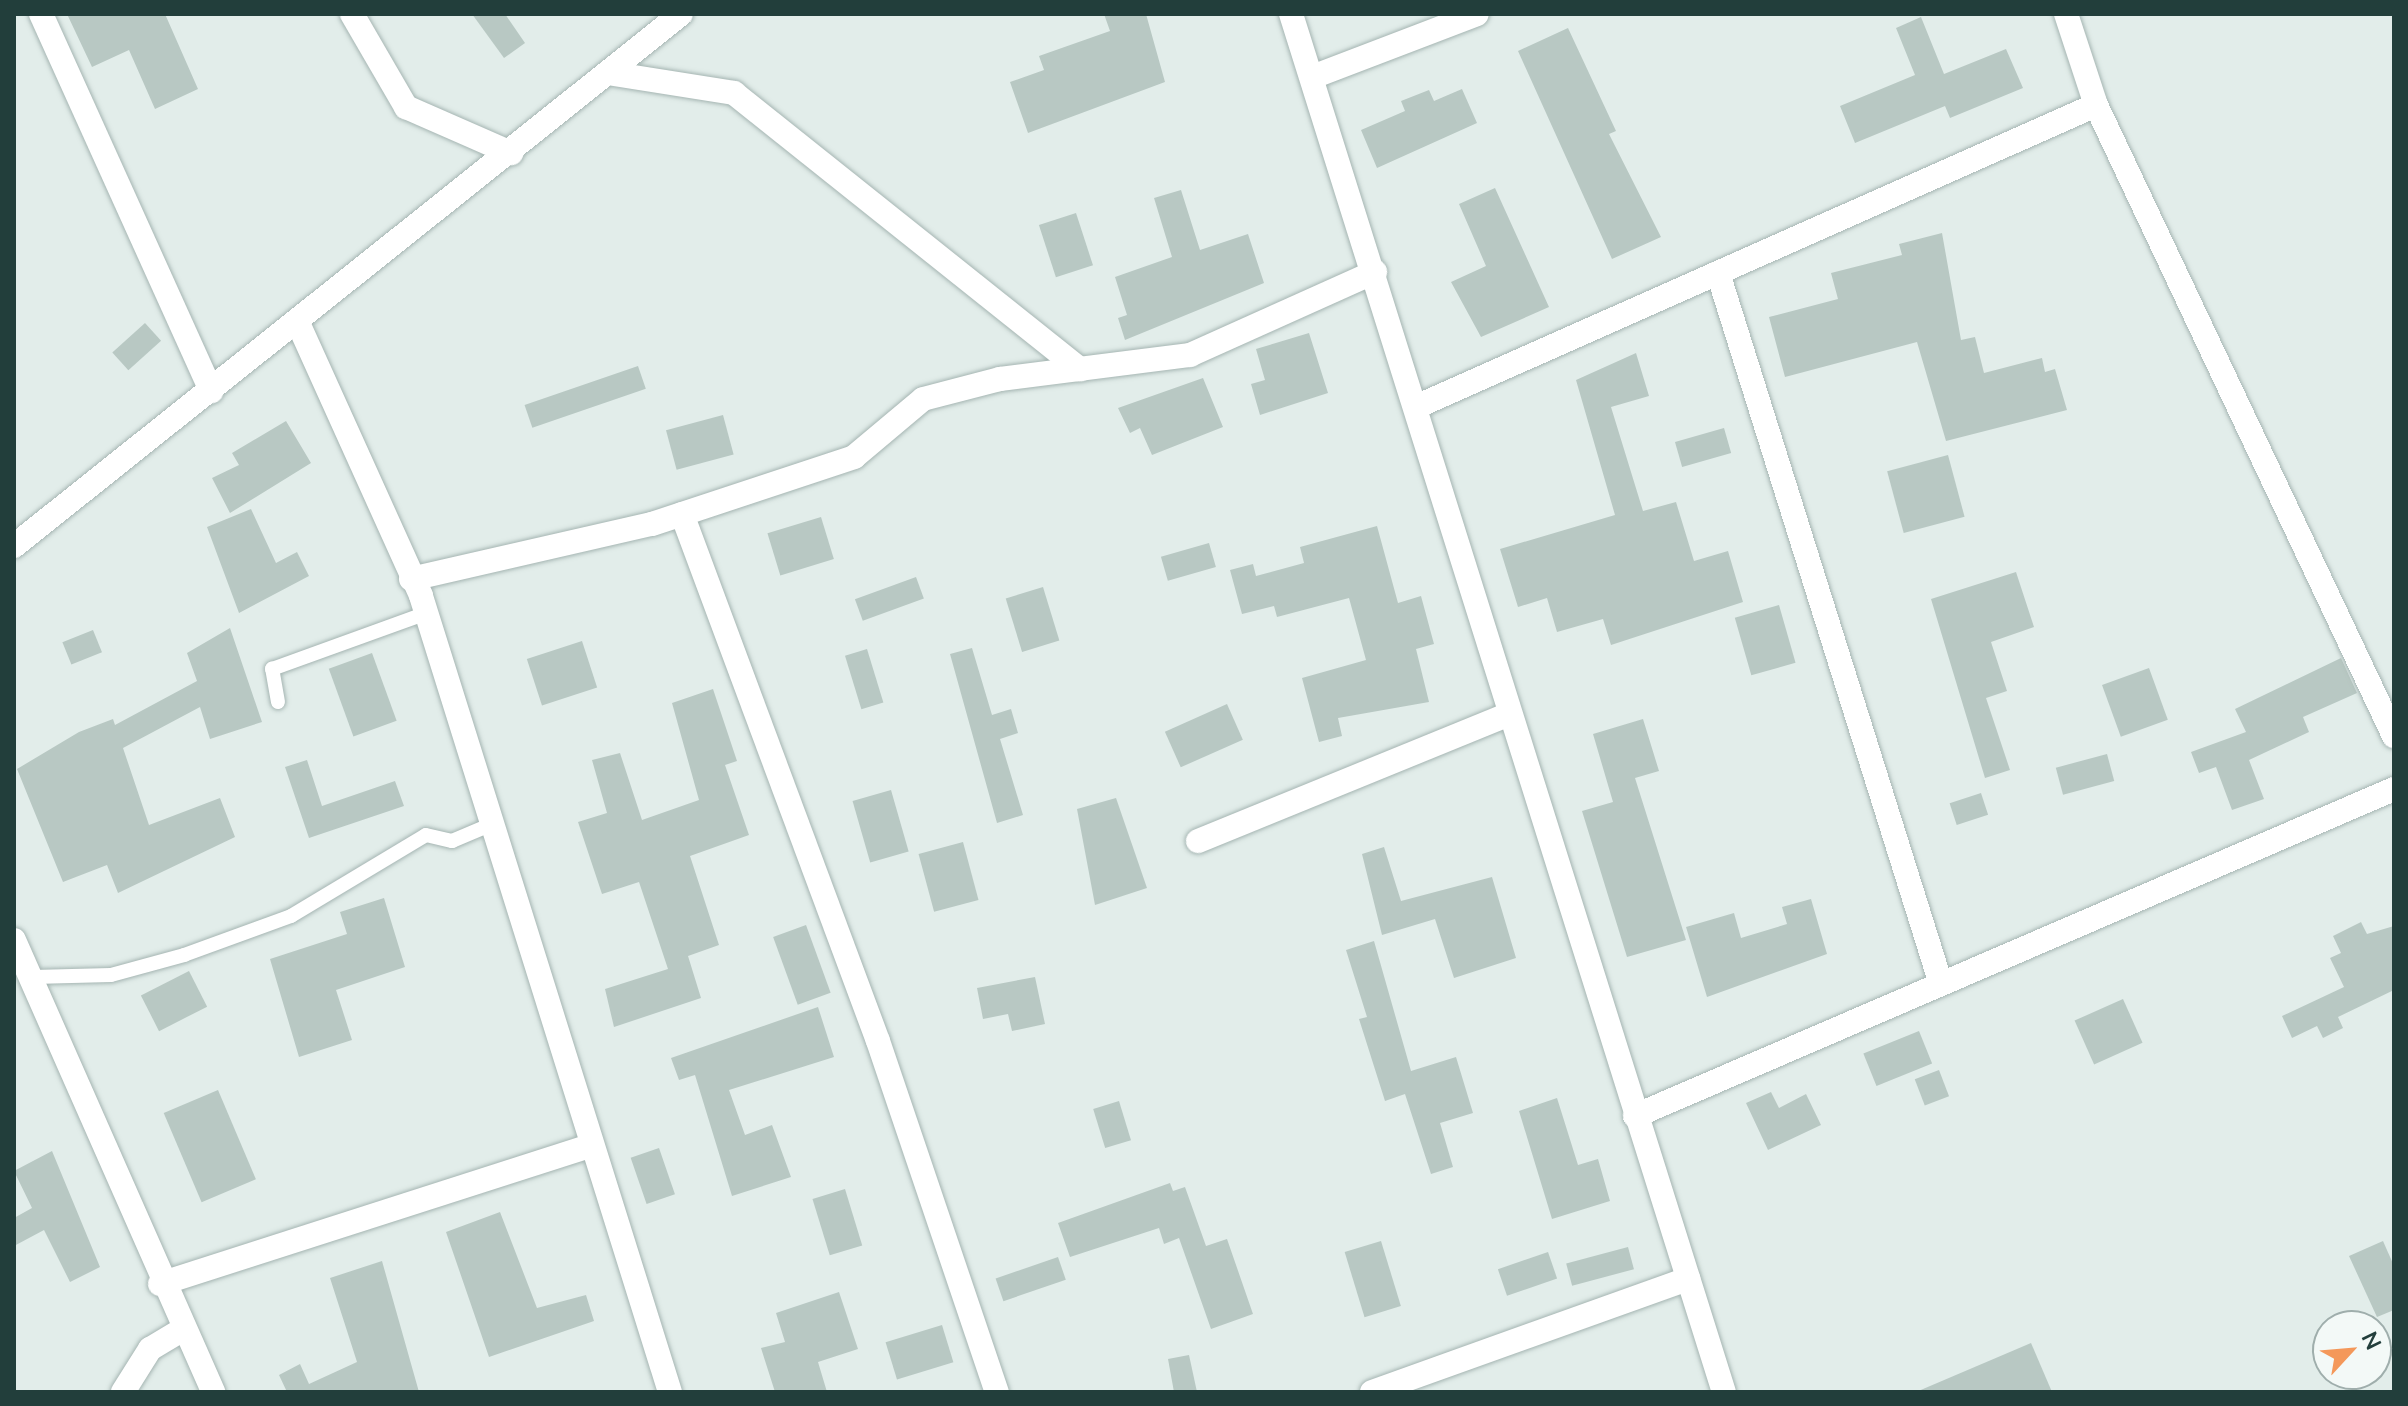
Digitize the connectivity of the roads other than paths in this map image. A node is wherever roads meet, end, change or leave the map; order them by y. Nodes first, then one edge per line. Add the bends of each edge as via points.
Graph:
1 (41, 14) edge
2 (352, 14) edge
3 (681, 14) edge
4 (1291, 14) edge
5 (1477, 14) edge
6 (2066, 14) edge
7 (608, 73) junction
8 (1315, 76) junction
9 (2096, 105) junction
10 (511, 153) junction
11 (1375, 272) junction
12 (1718, 273) junction
13 (298, 323) junction
14 (1080, 369) junction
15 (211, 391) junction
16 (1418, 406) junction
17 (682, 514) junction
18 (14, 546) edge
19 (411, 579) junction
20 (427, 613) junction
21 (278, 702) dead end
22 (1507, 715) junction
23 (2394, 736) edge
24 (2394, 789) edge
25 (492, 824) junction
26 (1198, 841) dead end
27 (14, 940) edge
28 (33, 977) junction
29 (1941, 984) junction
30 (1635, 1116) junction
31 (590, 1146) junction
32 (1688, 1279) junction
33 (160, 1284) junction
34 (182, 1330) junction
35 (123, 1392) edge
36 (213, 1392) edge
37 (670, 1392) edge
38 (997, 1392) edge
39 (1372, 1392) edge
40 (1724, 1392) edge

1 - 15 street
2 - 10 street via 406,107
3 - 7 street
4 - 8 street
5 - 8 street
6 - 9 street
7 - 10 street
7 - 14 street via 734,93
8 - 11 street
9 - 12 street
9 - 23 street
10 - 13 street
11 - 14 street via 1190,355
11 - 16 street
12 - 16 street
12 - 29 street
13 - 15 street
13 - 19 street
14 - 17 street via 923,399 854,457
15 - 18 street
16 - 22 street
17 - 19 street
17 - 38 street via 878,1041
19 - 20 street
20 - 21 lane via 272,669
20 - 25 street
22 - 26 street
22 - 30 street
24 - 29 street
25 - 28 lane via 452,841 426,835 291,916 184,955 111,975
25 - 31 street
27 - 28 street
28 - 33 street
29 - 30 street
30 - 32 street
31 - 33 street
31 - 37 street
32 - 39 street
32 - 40 street
33 - 34 street
34 - 35 street via 150,1349
34 - 36 street

